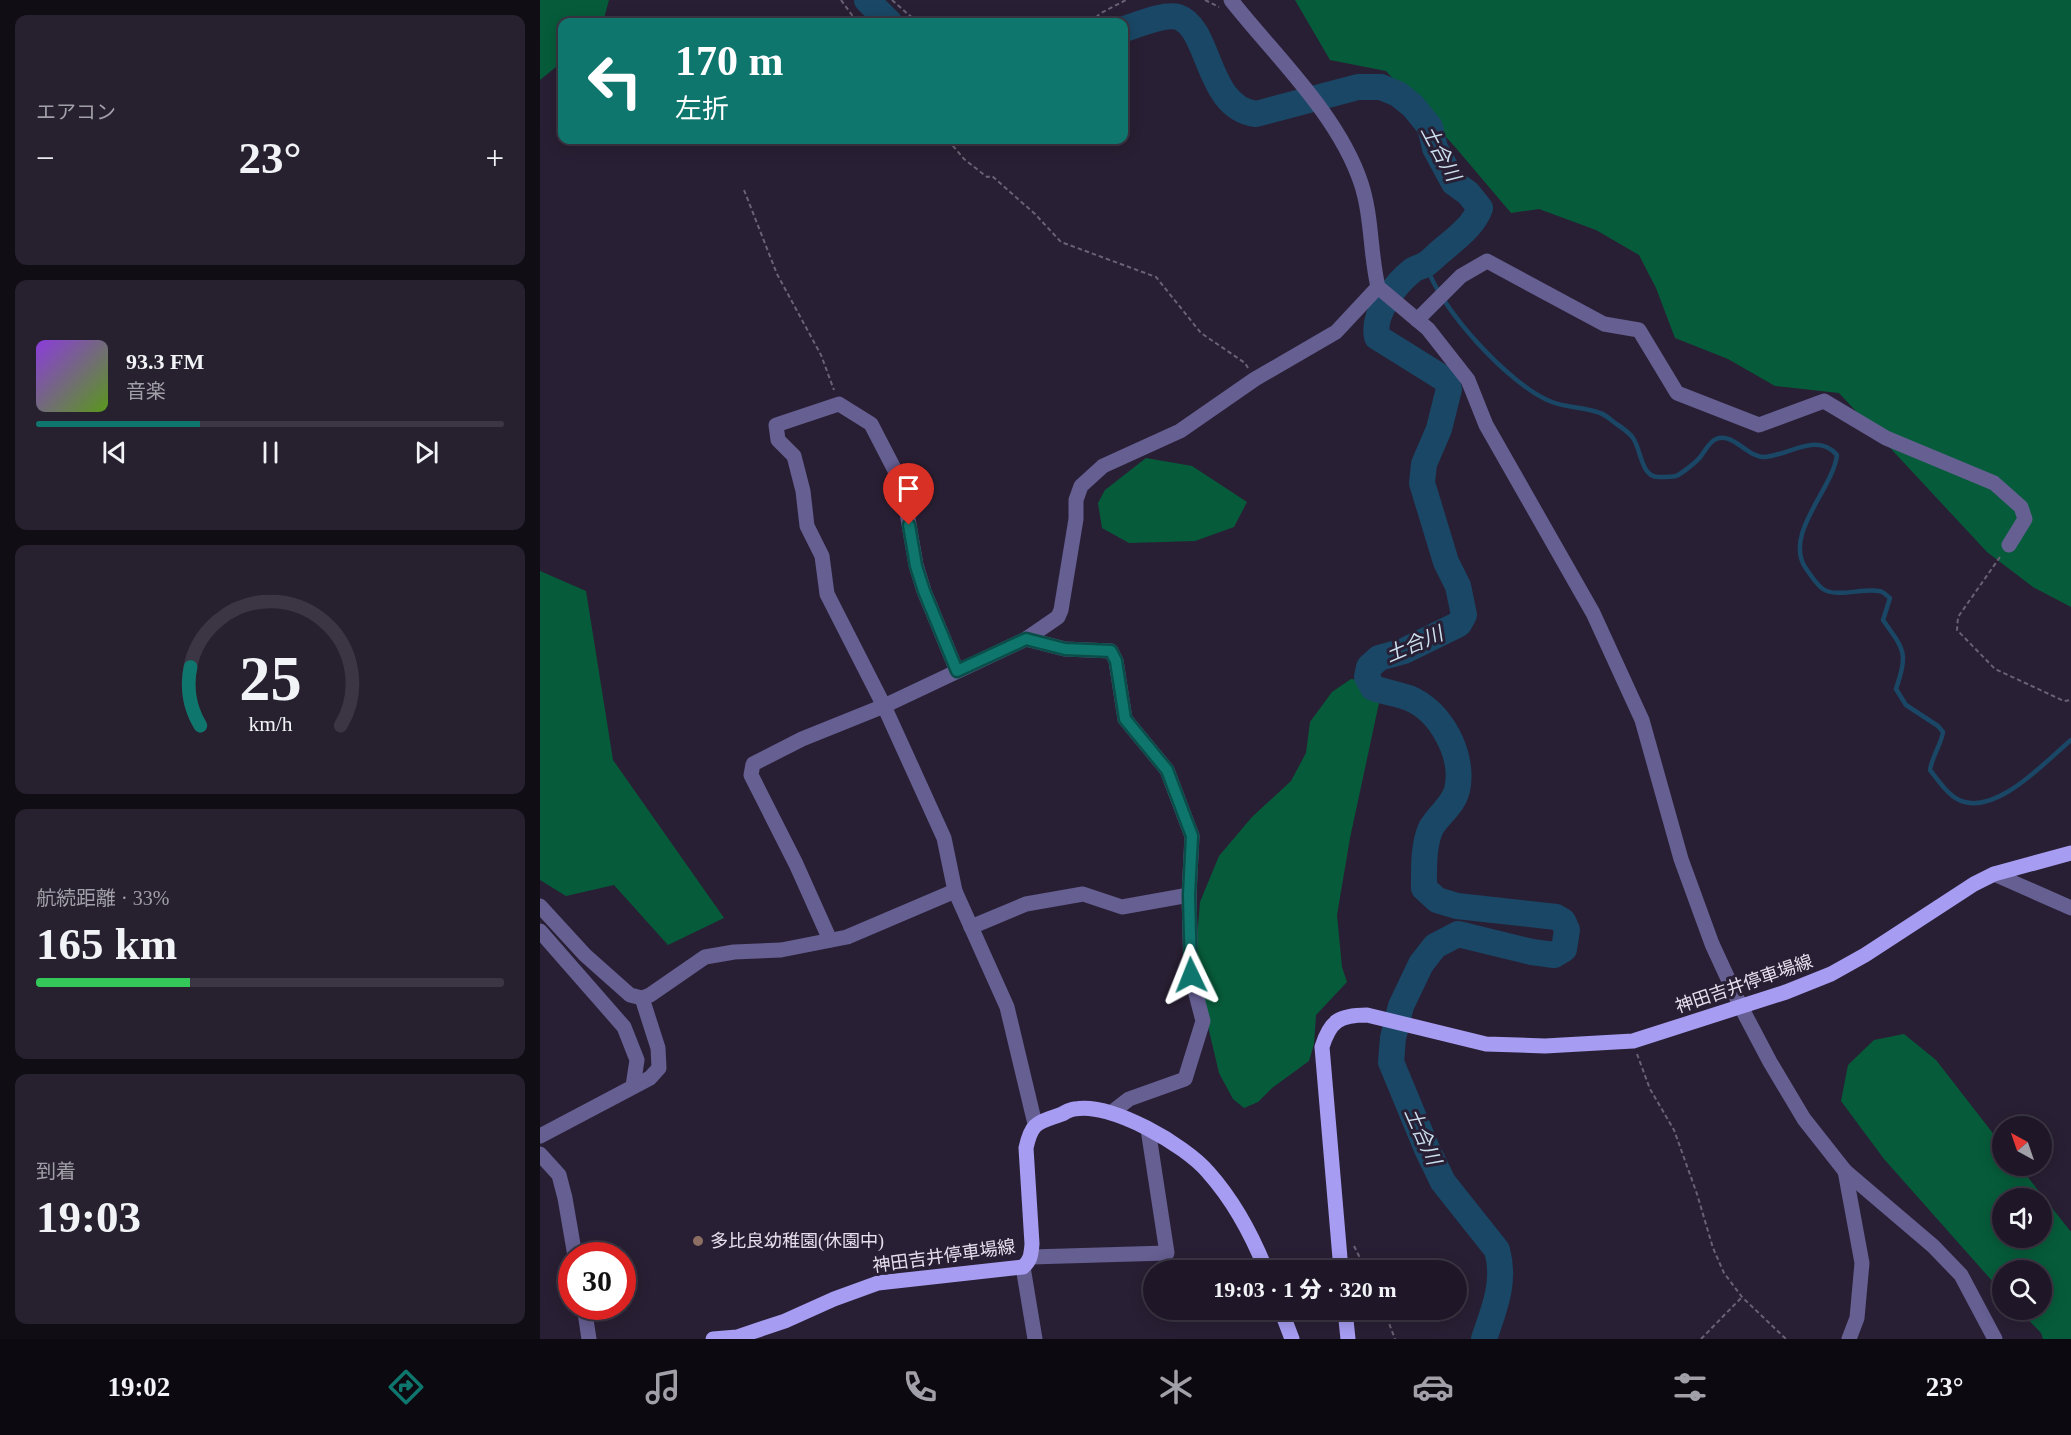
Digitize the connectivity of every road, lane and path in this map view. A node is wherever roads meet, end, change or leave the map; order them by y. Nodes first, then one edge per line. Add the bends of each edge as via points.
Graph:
1 (840, 0) edge
2 (892, 0) edge
3 (1126, 0) edge
4 (1231, 0) edge
5 (854, 18) edge
6 (912, 18) edge
7 (1095, 18) edge
8 (951, 144) edge
9 (744, 190) dead end
10 (1378, 287) junction
11 (1417, 320) junction
12 (1255, 380) junction
13 (839, 404) junction
14 (2008, 545) joint
15 (1026, 639) junction
16 (957, 671) junction
17 (2071, 700) edge
18 (884, 706) junction
19 (2071, 853) edge
20 (1994, 874) junction
21 (955, 891) junction
22 (1189, 895) junction
23 (540, 906) edge
24 (2071, 909) edge
25 (971, 927) junction
26 (540, 931) edge
27 (830, 940) junction
28 (642, 998) junction
29 (1741, 1007) junction
30 (1633, 1041) junction
31 (633, 1086) junction
32 (1111, 1113) junction
33 (1035, 1124) junction
34 (1148, 1129) junction
35 (540, 1136) edge
36 (540, 1154) edge
37 (1845, 1171) junction
38 (573, 1242) edge
39 (1261, 1260) edge
40 (1340, 1260) edge
41 (1027, 1262) junction
42 (1742, 1297) junction
43 (586, 1320) edge
44 (1285, 1320) edge
45 (1346, 1320) edge
46 (1388, 1320) edge
47 (589, 1339) edge
48 (713, 1339) edge
49 (1035, 1339) edge
50 (1292, 1339) edge
51 (1348, 1339) edge
52 (1395, 1339) edge
53 (1701, 1339) edge
54 (1786, 1339) edge
55 (1849, 1339) edge
56 (1995, 1339) edge

1 - 5 path
2 - 6 path
3 - 7 path
4 - 10 street via 1341,138 1361,182
8 - 12 path via 964,159 987,177 992,176 1035,214 1061,242 1156,277 1201,333 1245,363
9 - 13 path via 777,274 821,355
10 - 11 street
10 - 12 street via 1336,332
11 - 14 street via 1461,276 1487,261 1604,324 1639,330 1677,393 1760,425 1824,401 1886,438 1994,483 2021,507 2025,519
11 - 29 street via 1468,381 1486,425 1593,613 1642,720 1681,859 1712,944
12 - 15 street via 1180,431 1103,466 1082,486 1076,500 1061,610 1058,617
13 - 16 street via 871,424 902,484 916,566
13 - 18 street via 776,425 778,440 794,456 807,526 822,556 827,594
14 - 17 path via 1958,617 1957,630 1995,669 2064,701
15 - 16 street
15 - 22 street via 1065,649 1111,651 1125,719 1167,770 1192,836
16 - 18 street
18 - 21 street via 944,838
18 - 27 street via 802,739 753,764 751,775
19 - 20 main road, 神田吉井停車場線
20 - 24 street
20 - 29 main road, 神田吉井停車場線 via 1830,974
21 - 25 street
21 - 27 street via 847,937
22 - 25 street via 1122,907 1083,894 1026,904
22 - 32 street via 1191,975 1203,1021 1185,1079 1129,1100
23 - 28 street via 585,955 630,995
25 - 33 street via 1007,1006
26 - 31 street via 624,1027 637,1060
27 - 28 street via 781,950 705,957
28 - 31 street via 658,1048 658,1068 650,1078
29 - 30 main road, 神田吉井停車場線
29 - 37 street via 1804,1119
30 - 40 main road, 神田吉井停車場線 via 1545,1046 1486,1044 1367,1015 1348,1015 1328,1029 1322,1047
30 - 42 path via 1650,1089 1674,1130 1713,1248 1724,1273
31 - 35 street
32 - 33 main road via 1075,1108
32 - 34 main road
33 - 41 main road, 神田吉井停車場線 via 1026,1148
34 - 39 main road via 1208,1171 1243,1220
34 - 41 street via 1167,1253
36 - 38 street via 559,1175
37 - 55 street via 1862,1263 1857,1318
37 - 56 street via 1947,1259 1961,1275
41 - 48 main road, 神田吉井停車場線 via 878,1282 775,1325 737,1337
41 - 49 street
42 - 53 path
42 - 54 path
43 - 47 street
44 - 50 main road
45 - 51 main road
46 - 52 path

